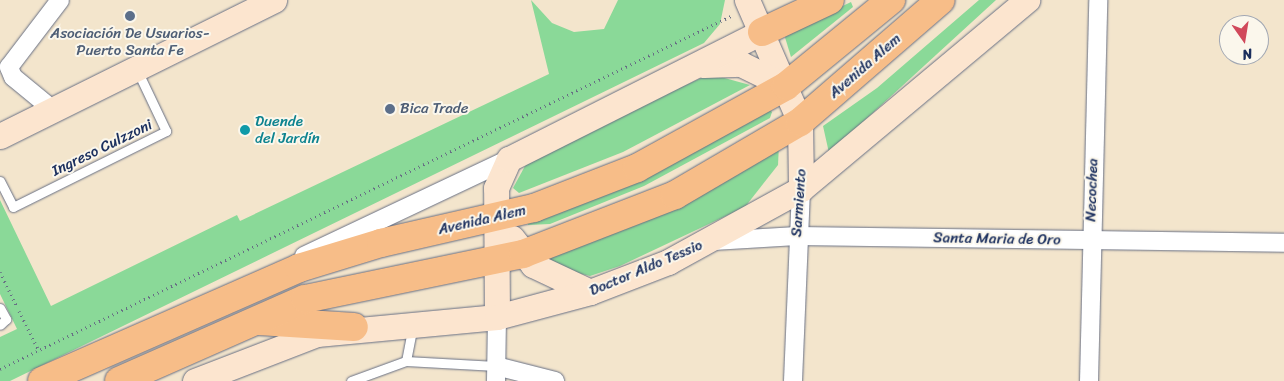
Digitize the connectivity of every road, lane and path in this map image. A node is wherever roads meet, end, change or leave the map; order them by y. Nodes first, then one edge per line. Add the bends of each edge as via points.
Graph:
1 (60, 0) edge
2 (274, 0) edge
3 (830, 0) edge
4 (891, 0) edge
5 (941, 0) edge
6 (1027, 0) edge
7 (1098, 0) edge
8 (749, 4) edge
9 (762, 32) junction
10 (690, 66) junction
11 (136, 68) junction
12 (786, 86) junction
13 (52, 109) junction
14 (800, 122) junction
15 (0, 136) edge
16 (509, 159) junction
17 (0, 182) edge
18 (801, 189) junction
19 (498, 218) junction
20 (797, 236) junction
21 (1091, 240) junction
22 (710, 241) junction
23 (1284, 243) edge
24 (523, 254) junction
25 (495, 261) junction
26 (249, 289) junction
27 (590, 292) junction
28 (0, 308) edge
29 (497, 317) junction
30 (252, 321) junction
31 (0, 325) edge
32 (413, 326) junction
33 (354, 328) junction
34 (406, 361) junction
35 (0, 369) edge
36 (496, 374) edge
37 (42, 381) edge
38 (119, 381) edge
39 (195, 381) edge
40 (351, 381) edge
41 (555, 381) edge
42 (793, 381) edge
43 (1089, 381) edge

1 - 13 street via 9,67 13,77
2 - 11 street
3 - 9 highway
4 - 12 highway, Avenida Alem
5 - 14 highway, Avenida Alem
6 - 18 street, Doctor Aldo Tessio
7 - 21 street, Necochea
8 - 9 street, Sarmiento
8 - 35 path
9 - 10 street
9 - 12 street, Sarmiento
10 - 12 street via 741,64
10 - 16 street
11 - 13 street
11 - 17 lane, Ingreso Culzzoni via 166,131 13,207
12 - 14 street, Sarmiento
12 - 19 highway, Avenida Alem via 638,168
13 - 15 street
14 - 18 street, Sarmiento
14 - 24 highway, Avenida Alem via 675,195
16 - 19 street via 496,188
16 - 26 street via 296,260
18 - 20 street, Sarmiento
18 - 22 street, Doctor Aldo Tessio
19 - 24 street
19 - 25 street
19 - 26 highway, Avenida Alem via 373,246
20 - 21 street, Santa Maria de Oro
20 - 22 street, Santa Maria de Oro
20 - 42 street, Sarmiento
21 - 23 street, Santa Maria de Oro
21 - 43 street, Necochea
22 - 27 street, Doctor Aldo Tessio
24 - 25 highway, Avenida Alem
24 - 27 street via 549,275
25 - 29 street
25 - 30 highway, Avenida Alem via 341,289
26 - 37 highway, Avenida Alem
27 - 29 street, Doctor Aldo Tessio
28 - 31 lane via 6,319
29 - 32 street, Doctor Aldo Tessio
29 - 36 street
30 - 33 highway
30 - 38 highway, Avenida Alem
32 - 33 street, Doctor Aldo Tessio
32 - 34 lane
33 - 39 street, Doctor Aldo Tessio via 287,343
34 - 36 lane
34 - 40 lane
36 - 41 street

